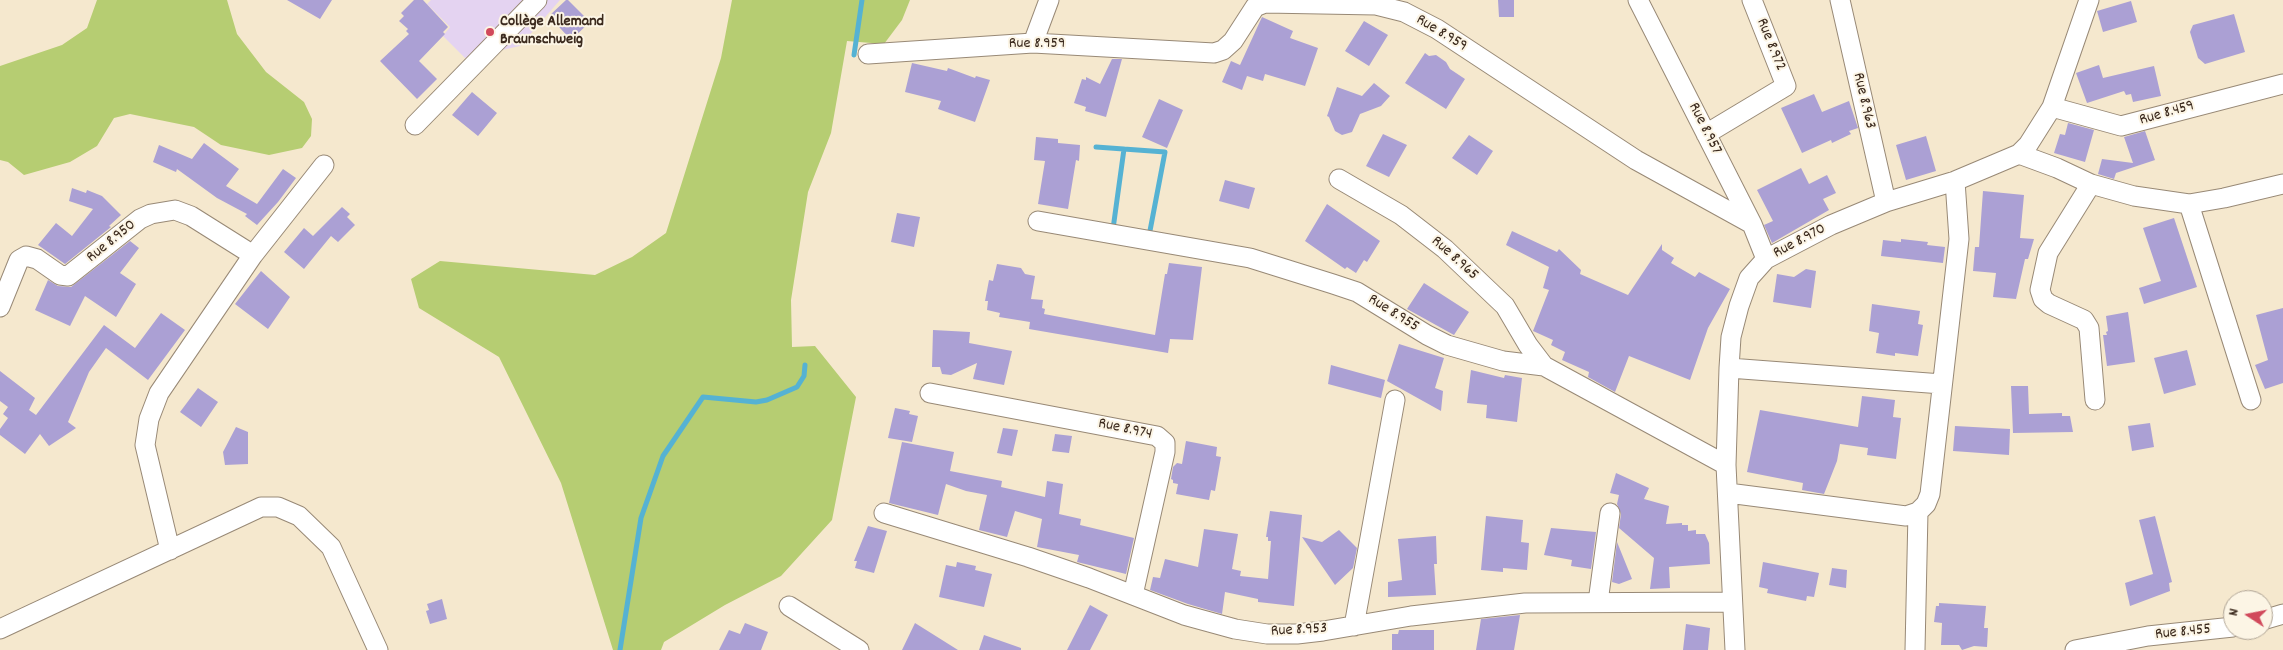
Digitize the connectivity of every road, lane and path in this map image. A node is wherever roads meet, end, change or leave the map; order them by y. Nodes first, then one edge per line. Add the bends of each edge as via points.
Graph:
1 (537, 0) edge
2 (1049, 0) edge
3 (1638, 0) edge
4 (1752, 0) edge
5 (1840, 0) edge
6 (2089, 0) edge
7 (1033, 42) junction
8 (868, 54) dead end
9 (2283, 84) edge
10 (2052, 108) junction
11 (415, 125) dead end
12 (1706, 134) junction
13 (2019, 154) junction
14 (324, 165) dead end
15 (1339, 179) dead end
16 (1955, 181) junction
17 (2092, 184) junction
18 (2283, 184) edge
19 (1886, 202) junction
20 (2189, 204) junction
21 (1038, 221) dead end
22 (1752, 224) junction
23 (253, 255) junction
24 (1766, 259) junction
25 (0, 307) edge
26 (1544, 366) junction
27 (1729, 368) junction
28 (1942, 384) junction
29 (930, 392) dead end
30 (1394, 400) dead end
31 (2095, 400) dead end
32 (2252, 400) dead end
33 (1726, 465) junction
34 (1728, 493) junction
35 (1918, 512) junction
36 (884, 513) dead end
37 (1610, 513) dead end
38 (170, 550) junction
39 (1133, 595) junction
40 (1598, 602) junction
41 (1732, 602) junction
42 (789, 606) dead end
43 (1354, 626) junction
44 (2223, 628) edge
45 (0, 629) edge
46 (378, 650) edge
47 (859, 650) edge
48 (1735, 650) edge
49 (1915, 650) edge
50 (2075, 650) edge

1 - 11 street
2 - 7 street
3 - 12 street, Rue 8.957
4 - 12 street, Rue 8.972 via 1786,86
5 - 19 street, Rue 8.963
6 - 10 street, Rue 8.970
7 - 8 street, Rue 8.959
7 - 22 street, Rue 8.959 via 1214,53 1233,41 1255,7 1265,3 1346,3 1376,5 1404,12 1437,29 1636,160
9 - 10 street, Rue 8.459 via 2121,126
10 - 13 street, Rue 8.970
12 - 22 street, Rue 8.957
13 - 16 street, Rue 8.970
13 - 17 street
14 - 23 street
15 - 26 street, Rue 8.965 via 1401,215 1445,250 1506,306
16 - 19 street, Rue 8.970
16 - 28 street via 1959,239
17 - 20 street via 2134,196
17 - 31 street via 2048,252 2040,290 2043,299 2084,320 2089,328
18 - 20 street
19 - 24 street, Rue 8.970 via 1831,225
20 - 32 street
21 - 26 street, Rue 8.955 via 1250,258 1356,292 1447,345 1503,361
22 - 24 street, Rue 8.957
23 - 25 street, Rue 8.950 via 191,216 175,210 151,214 140,219 68,276 60,275 36,259 26,256 19,260
23 - 38 street via 159,393 150,419 145,445
24 - 27 street, Rue 8.970 via 1750,278 1739,306 1731,337
26 - 33 street, Rue 8.955
27 - 28 street
27 - 33 street, Rue 8.970
28 - 35 street via 1930,494
29 - 39 street, Rue 8.974 via 1157,436 1165,443
30 - 43 street
33 - 34 street, Rue 8.970
34 - 35 street via 1906,516
34 - 41 street, Rue 8.970
35 - 49 street
36 - 39 street, Rue 8.953 via 1028,557
37 - 40 street
38 - 45 street
38 - 46 street via 261,507 278,507 298,516 331,547
39 - 43 street, Rue 8.953 via 1184,615 1267,634 1297,634
40 - 41 street, Rue 8.953
40 - 43 street, Rue 8.953 via 1525,603
41 - 48 street, Rue 8.970
42 - 47 street
44 - 50 street, Rue 8.455 via 2148,636

